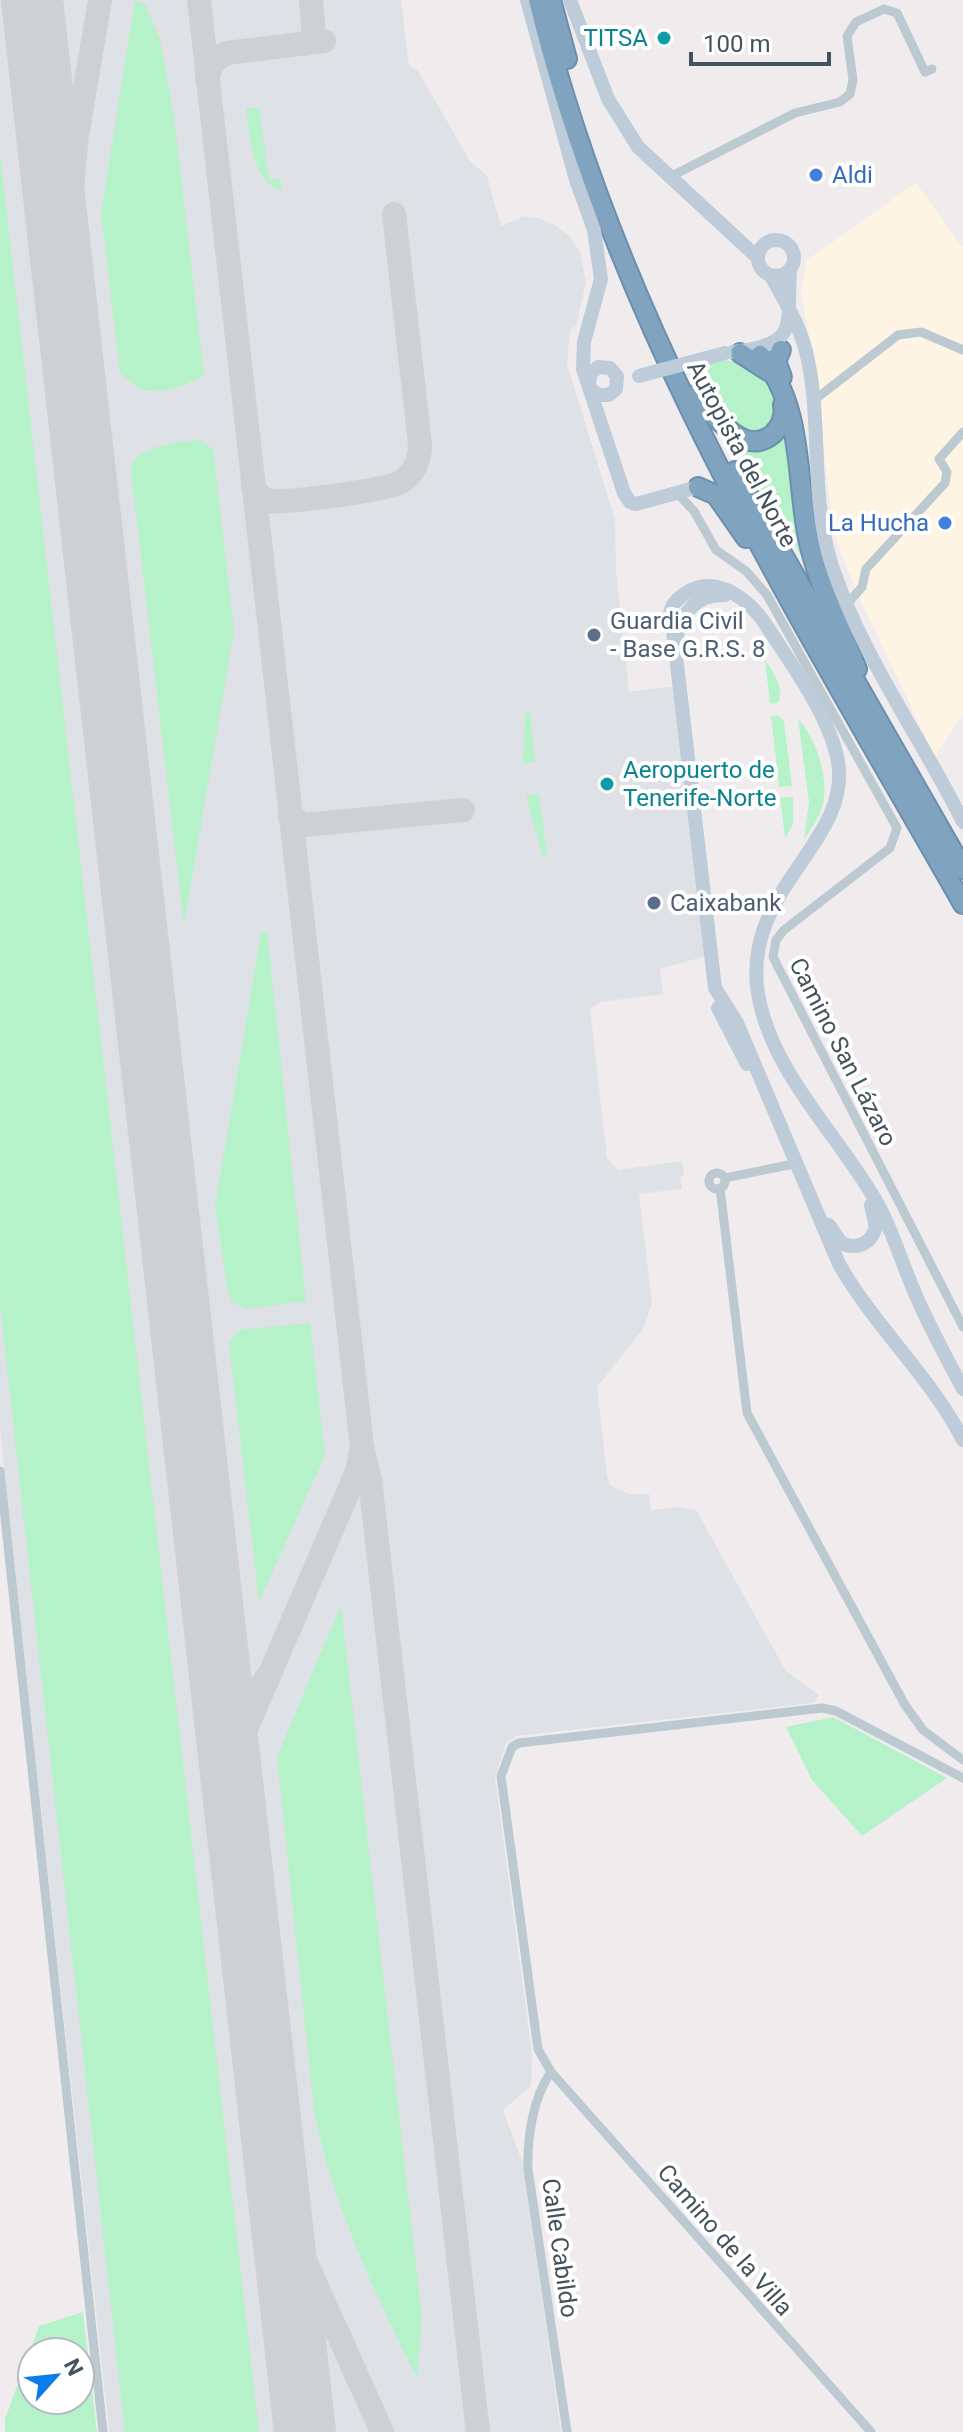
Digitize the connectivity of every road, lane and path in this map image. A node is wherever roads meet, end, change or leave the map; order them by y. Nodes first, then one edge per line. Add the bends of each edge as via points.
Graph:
1 (527, 0) edge
2 (538, 0) edge
3 (551, 0) edge
4 (570, 0) edge
5 (932, 69) dead end
6 (668, 178) junction
7 (715, 217) junction
8 (766, 243) junction
9 (758, 258) junction
10 (790, 271) junction
11 (771, 276) junction
12 (791, 310) junction
13 (588, 334) junction
14 (801, 334) junction
15 (781, 350) junction
16 (963, 350) edge
17 (741, 353) junction
18 (808, 359) junction
19 (602, 366) junction
20 (618, 379) junction
21 (811, 383) junction
22 (833, 385) junction
23 (589, 386) junction
24 (695, 395) junction
25 (812, 401) junction
26 (963, 432) edge
27 (796, 441) junction
28 (698, 487) junction
29 (674, 491) junction
30 (694, 511) junction
31 (847, 604) junction
32 (795, 609) junction
33 (874, 714) junction
34 (963, 822) edge
35 (963, 869) edge
36 (963, 904) edge
37 (709, 951) junction
38 (762, 1088) junction
39 (798, 1163) junction
40 (725, 1178) junction
41 (720, 1188) junction
42 (866, 1189) junction
43 (812, 1197) junction
44 (963, 1327) edge
45 (963, 1389) edge
46 (963, 1440) edge
47 (0, 1471) edge
48 (963, 1760) edge
49 (963, 1778) edge
50 (551, 2072) junction
51 (103, 2432) edge
52 (567, 2432) edge
53 (871, 2432) edge

1 - 13 main road via 597,241 601,279
2 - 32 highway, Autopista del Norte via 579,140 636,297
3 - 24 highway, Autopista del Norte via 607,187
4 - 6 main road via 621,123
5 - 6 street via 925,72 897,13 884,9 856,22 847,36 853,80 850,94 840,102 795,113
6 - 7 main road
7 - 8 main road
7 - 9 main road
8 - 9 main road
8 - 10 main road via 778,240 789,245 795,260
9 - 11 main road
10 - 11 main road
10 - 12 main road
11 - 12 main road
12 - 14 main road
12 - 17 main road via 785,335
13 - 19 main road
13 - 23 main road via 582,362
14 - 15 main road
14 - 18 main road
15 - 17 main road
15 - 18 main road
15 - 27 highway via 776,361 793,406
16 - 22 street via 909,332
17 - 20 main road, bridge
17 - 24 highway via 767,370 783,399 780,426 771,436 746,440 731,432
17 - 27 highway via 774,372 785,393
18 - 21 main road
19 - 20 main road
19 - 23 main road via 592,371
20 - 23 main road via 607,396 595,394
21 - 22 street
21 - 25 main road
22 - 25 street
23 - 29 main road via 628,499 636,504
24 - 33 highway, Autopista del Norte
25 - 31 main road via 821,522
26 - 31 street via 939,459 947,472 945,483 866,569 862,587
27 - 33 highway via 817,571
28 - 29 main road
28 - 30 street
28 - 32 highway via 716,495
29 - 30 street, Camino San Lázaro
30 - 44 street, Camino San Lázaro via 716,550 746,571 767,595 897,828 890,848 784,930 773,957
31 - 34 main road
32 - 36 highway, Autopista del Norte
33 - 35 highway, Autopista del Norte
37 - 38 main road via 719,996 737,1023
37 - 38 main road via 710,988 717,1007
37 - 42 main road via 675,647 682,620 695,603 722,594 739,597 758,612 823,721 836,753 838,791 825,824 765,921 757,961 759,996 785,1061
38 - 39 main road
39 - 40 street
39 - 43 main road
40 - 41 street
40 - 41 street via 718,1172 710,1177 711,1186
41 - 48 street via 747,1413 905,1705 923,1730
42 - 43 main road via 876,1227 870,1240 858,1246 838,1239
42 - 45 main road via 885,1218 912,1287
43 - 46 main road via 847,1278
47 - 51 street
49 - 50 street, Camino de la Villa via 822,1708 547,1738 512,1747 501,1776 502,1800 538,2049
50 - 52 street, Calle Cabildo via 538,2098 528,2169
50 - 53 street, Camino de la Villa

